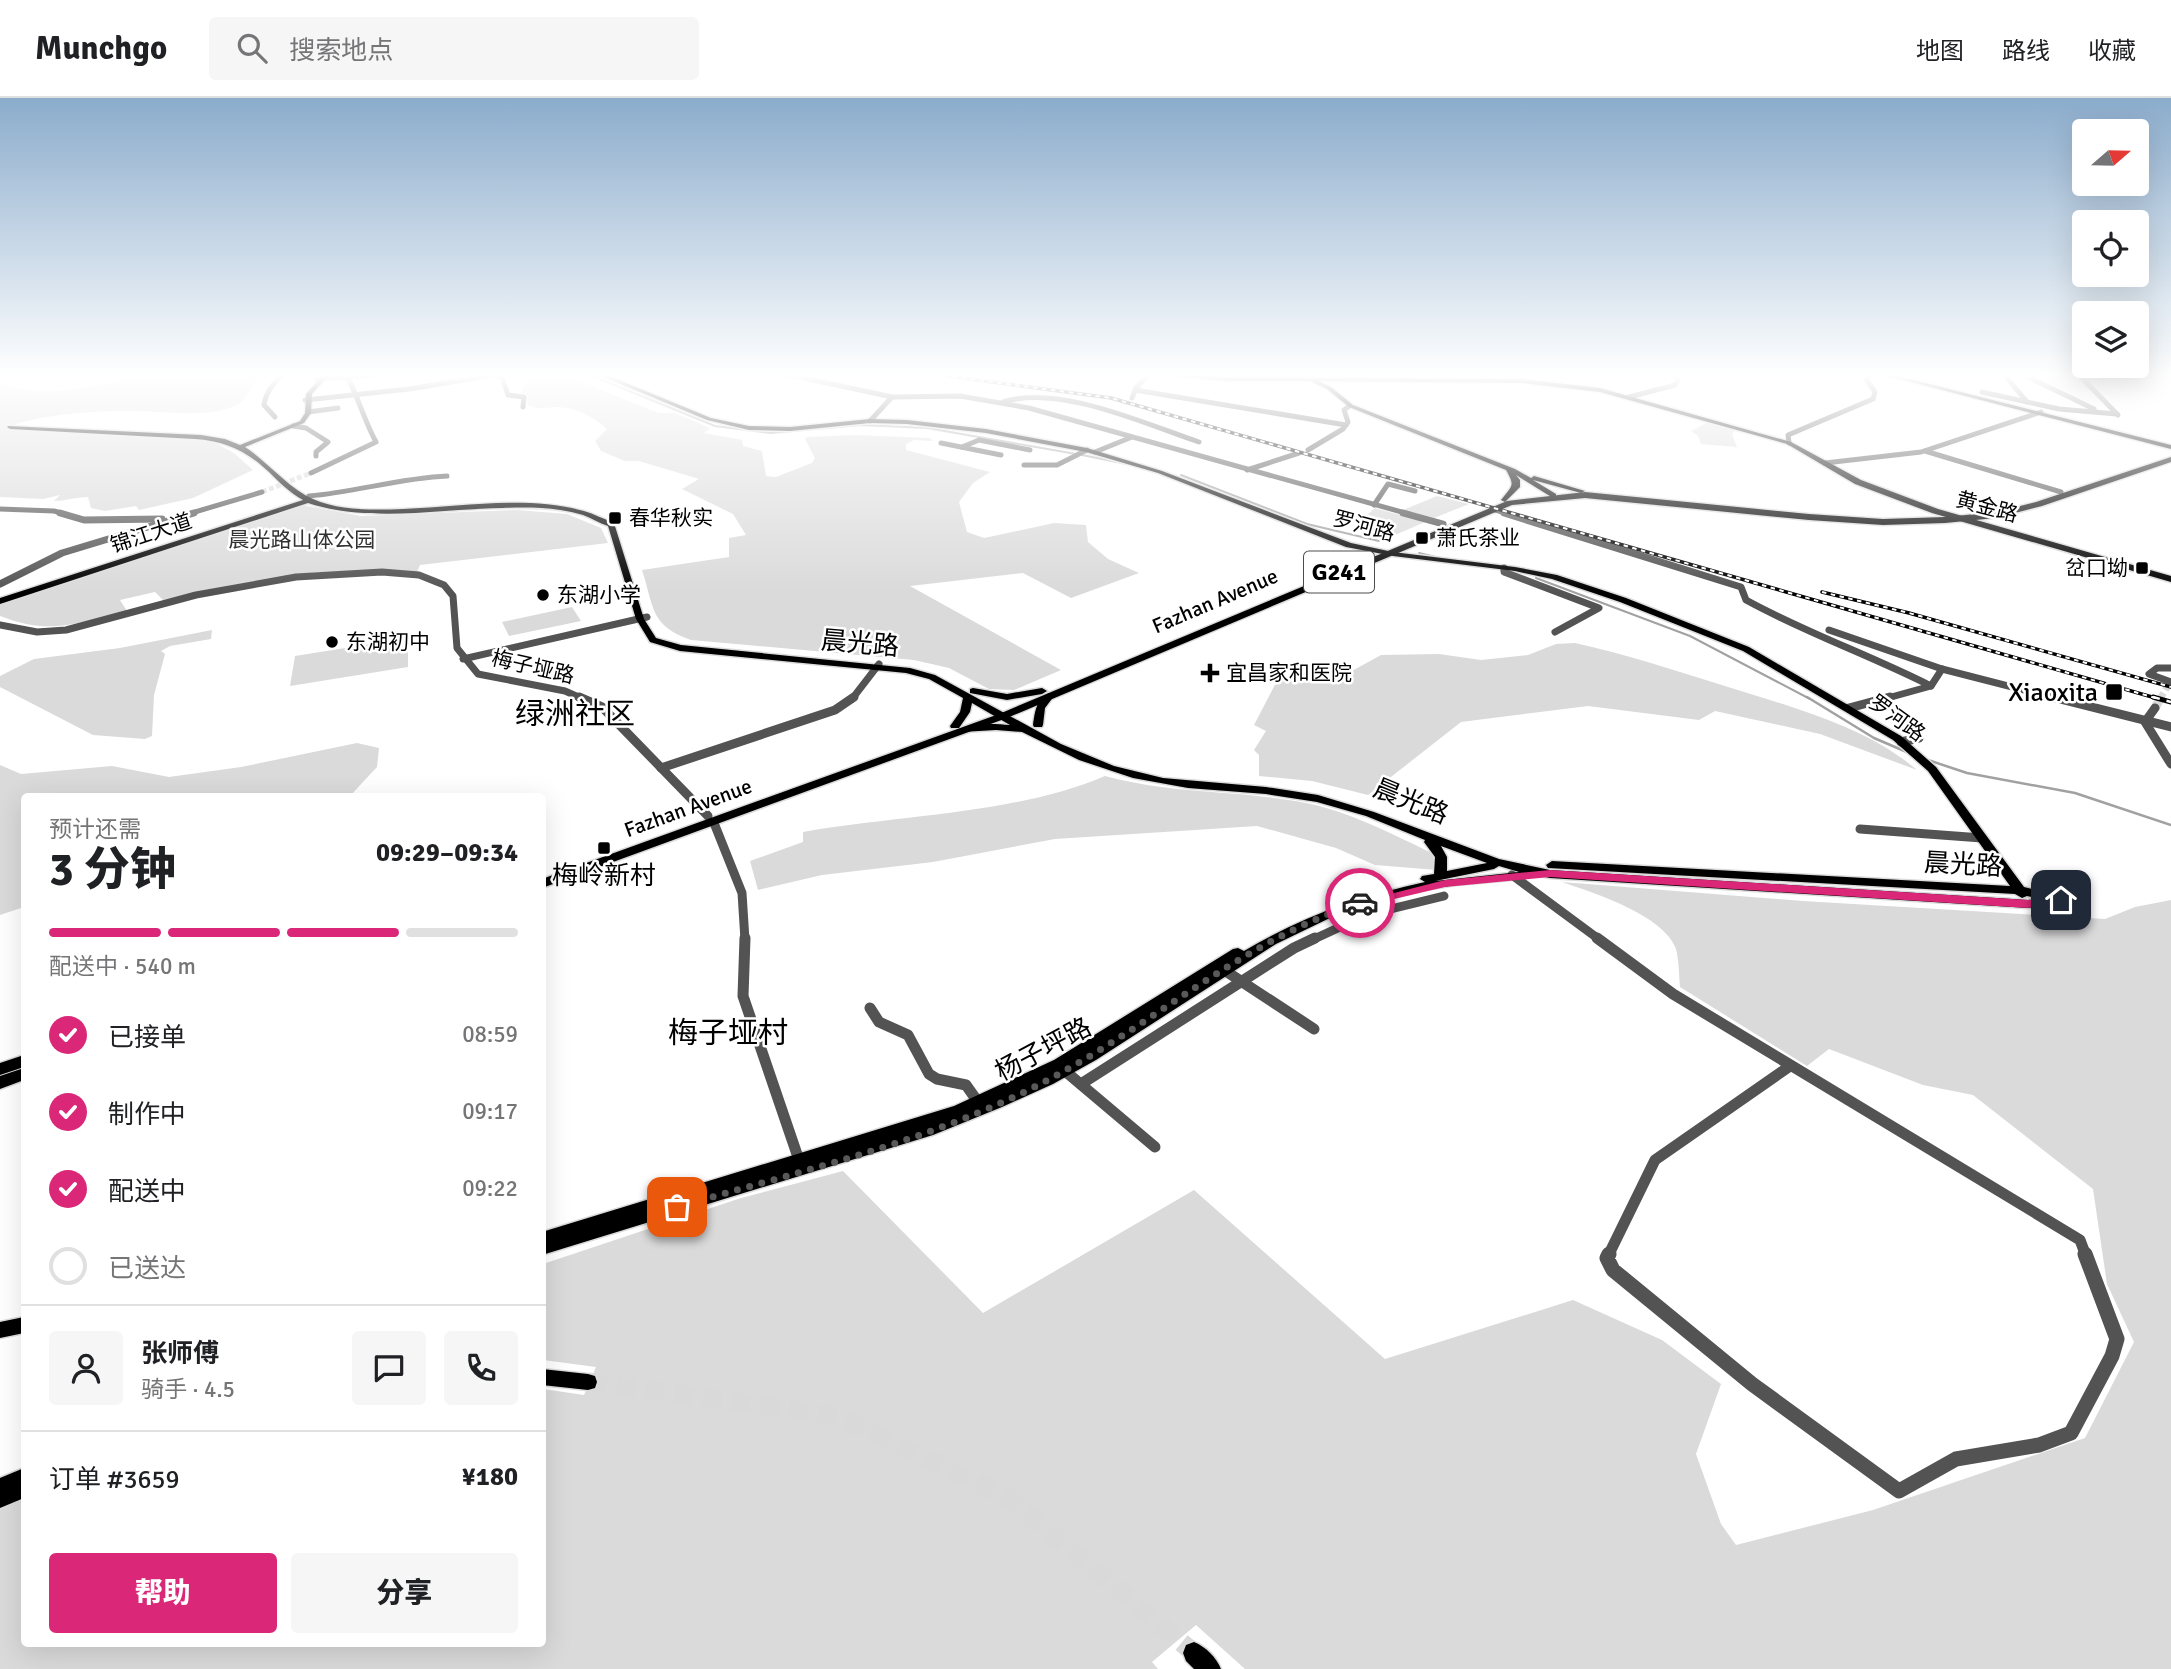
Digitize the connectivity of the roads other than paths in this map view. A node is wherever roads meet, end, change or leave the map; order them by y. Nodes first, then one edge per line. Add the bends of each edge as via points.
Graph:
1 (244, 446) edge
2 (244, 446) edge
3 (263, 446) edge
4 (323, 446) edge
5 (367, 446) edge
6 (958, 446) edge
7 (1012, 446) edge
8 (1068, 446) edge
9 (1105, 446) edge
10 (1164, 446) edge
11 (1314, 446) edge
12 (1450, 446) edge
13 (1452, 446) edge
14 (1795, 446) edge
15 (1938, 446) edge
16 (962, 447) joint
17 (1030, 450) dead end
18 (1308, 450) dead end
19 (1091, 451) junction
20 (1924, 451) junction
21 (2170, 451) edge
22 (1299, 453) dead end
23 (1002, 455) dead end
24 (316, 456) dead end
25 (263, 459) junction
26 (1826, 463) junction
27 (1024, 465) dead end
28 (1247, 470) junction
29 (1511, 470) junction
30 (311, 473) tunnel mouth
31 (447, 476) dead end
32 (1415, 491) dead end
33 (1581, 491) junction
34 (262, 492) tunnel mouth
35 (2062, 492) junction
36 (1548, 495) junction
37 (307, 499) junction
38 (1505, 500) junction
39 (1374, 505) junction
40 (0, 509) edge
41 (1492, 509) junction
42 (1959, 517) junction
43 (171, 519) junction
44 (1443, 524) junction
45 (1381, 552) junction
46 (1504, 568) junction
47 (2171, 579) edge
48 (0, 584) edge
49 (0, 599) edge
50 (644, 618) junction
51 (0, 625) edge
52 (1829, 629) dead end
53 (1555, 632) dead end
54 (463, 659) junction
55 (877, 666) junction
56 (2171, 668) edge
57 (1942, 669) junction
58 (2170, 683) edge
59 (1931, 686) junction
60 (971, 694) junction
61 (1045, 694) junction
62 (1849, 708) junction
63 (2155, 708) tunnel mouth
64 (1003, 712) junction
65 (2145, 722) junction
66 (1033, 727) junction
67 (2171, 727) edge
68 (960, 728) junction
69 (1919, 738) dead end
70 (1901, 742) junction
71 (2171, 764) edge
72 (661, 768) junction
73 (711, 819) junction
74 (1860, 829) dead end
75 (1424, 837) junction
76 (1982, 838) junction
77 (1506, 867) junction
78 (1550, 874) joint
79 (546, 875) edge
80 (1440, 876) junction
81 (546, 882) edge
82 (2018, 890) junction
83 (1444, 896) dead end
84 (2028, 904) junction
85 (1224, 970) junction
86 (1242, 982) junction
87 (870, 1008) dead end
88 (1314, 1029) dead end
89 (21, 1062) edge
90 (1790, 1066) junction
91 (0, 1069) edge
92 (1065, 1071) junction
93 (21, 1075) edge
94 (0, 1083) edge
95 (1081, 1084) junction
96 (978, 1102) junction
97 (1155, 1147) dead end
98 (801, 1166) junction
99 (546, 1238) edge
100 (546, 1247) edge
101 (21, 1326) edge
102 (0, 1330) edge
103 (546, 1377) edge
104 (588, 1382) tunnel mouth
105 (21, 1479) edge
106 (0, 1488) edge
107 (21, 1489) edge
108 (0, 1499) edge

1 - 25 main road, 晨光路
2 - 37 main road, 晨光路
3 - 25 main road
4 - 24 street
5 - 30 street
6 - 16 street
7 - 17 street
8 - 19 main road, 罗河路
9 - 19 street
10 - 28 street
11 - 18 street
12 - 29 main road
13 - 29 main road
14 - 26 main road, 黄金路
15 - 20 street
16 - 23 street
19 - 27 street via 1057,465
19 - 45 main road, 罗河路 via 1200,486 1349,545
20 - 26 street
20 - 35 street
21 - 35 highway, Fazhan Avenue / G241
21 - 42 highway, Fazhan Avenue / G241 via 2039,504 1996,515
22 - 28 street
25 - 37 main road, 晨光路
26 - 42 main road, 黄金路 via 1858,482
28 - 39 street
29 - 33 main road
29 - 36 main road
29 - 38 main road via 1516,487
31 - 37 street via 419,477
32 - 39 street via 1388,484
33 - 36 highway, Fazhan Avenue / G241
33 - 42 highway, Fazhan Avenue / G241 via 1880,519
34 - 43 street
35 - 42 highway, Fazhan Avenue / G241
36 - 38 highway, Fazhan Avenue / G241
36 - 41 highway, Fazhan Avenue / G241
36 - 42 highway, Fazhan Avenue / G241 via 1883,522
37 - 49 main road, 锦江大道
37 - 50 main road, 晨光路 via 323,506 374,512 529,506 588,514 611,526
38 - 44 highway, Fazhan Avenue / G241
39 - 44 street
40 - 43 street via 54,511 83,520
41 - 45 highway, Fazhan Avenue / G241
41 - 59 street via 1741,587 1746,600 1777,617
42 - 47 main road, 黄金路
43 - 48 street via 62,554
44 - 45 highway, Fazhan Avenue / G241
45 - 46 main road, 罗河路
45 - 61 highway, Fazhan Avenue / G241
46 - 53 street via 1519,579 1598,608
46 - 62 main road, 罗河路 via 1577,585 1715,635
50 - 54 street
50 - 55 main road, 晨光路 via 653,639 680,648
51 - 54 street, 梅子垭路 via 54,631 256,582 341,573 410,573 436,581 453,596 457,648
52 - 57 street
54 - 72 street, 梅子垭路 via 478,674 565,691 602,707
55 - 60 main road, 晨光路 via 932,677
55 - 72 street via 854,697 835,710
56 - 58 street via 2157,668 2149,674
57 - 59 street
57 - 65 street
59 - 62 street
60 - 61 main road
60 - 64 main road, 晨光路
60 - 68 main road
61 - 64 highway, Fazhan Avenue / G241
61 - 66 main road
62 - 70 main road, 罗河路
63 - 65 street
64 - 66 main road, 晨光路
64 - 68 highway, Fazhan Avenue / G241
65 - 67 street
65 - 71 street
66 - 68 main road
66 - 75 main road, 晨光路 via 1084,759 1138,776 1208,787 1282,791 1343,805
66 - 77 main road, 晨光路 via 1091,756 1144,772 1285,787 1347,800
68 - 73 highway, Fazhan Avenue / G241
69 - 70 street
70 - 76 main road, 罗河路 via 1932,769
72 - 73 street, 梅子垭路
73 - 79 highway, Fazhan Avenue / G241
73 - 81 highway, Fazhan Avenue / G241
73 - 98 street, 梅子垭路 via 742,893 743,996
74 - 76 street
75 - 77 main road, 晨光路
75 - 80 main road via 1440,851
76 - 82 main road, 罗河路
77 - 78 main road, 杨子坪路
77 - 80 main road
77 - 82 main road, 晨光路
77 - 85 main road, 杨子坪路 via 1481,879 1416,888 1336,911 1272,940
77 - 90 street via 1673,994
78 - 84 main road, 晨光路
80 - 96 main road via 1386,888 1300,917 1059,1064
82 - 84 main road, 罗河路
82 - 84 main road, 晨光路 via 2061,900
83 - 86 street via 1340,926 1294,948
85 - 86 street
85 - 92 main road, 杨子坪路
86 - 88 street
86 - 95 street
87 - 96 street via 879,1021 908,1035 929,1074 966,1085
89 - 91 highway
90 - 90 street via 2080,1240 2117,1339 2071,1433 2039,1445 1956,1459 1899,1491 1752,1384 1613,1270 1607,1258 1655,1160
92 - 95 street
92 - 98 main road, 杨子坪路 via 928,1131
93 - 94 highway
95 - 97 street
96 - 98 main road
98 - 99 main road
98 - 100 main road, 杨子坪路
101 - 102 main road
103 - 104 main road
105 - 106 main road
107 - 108 main road

